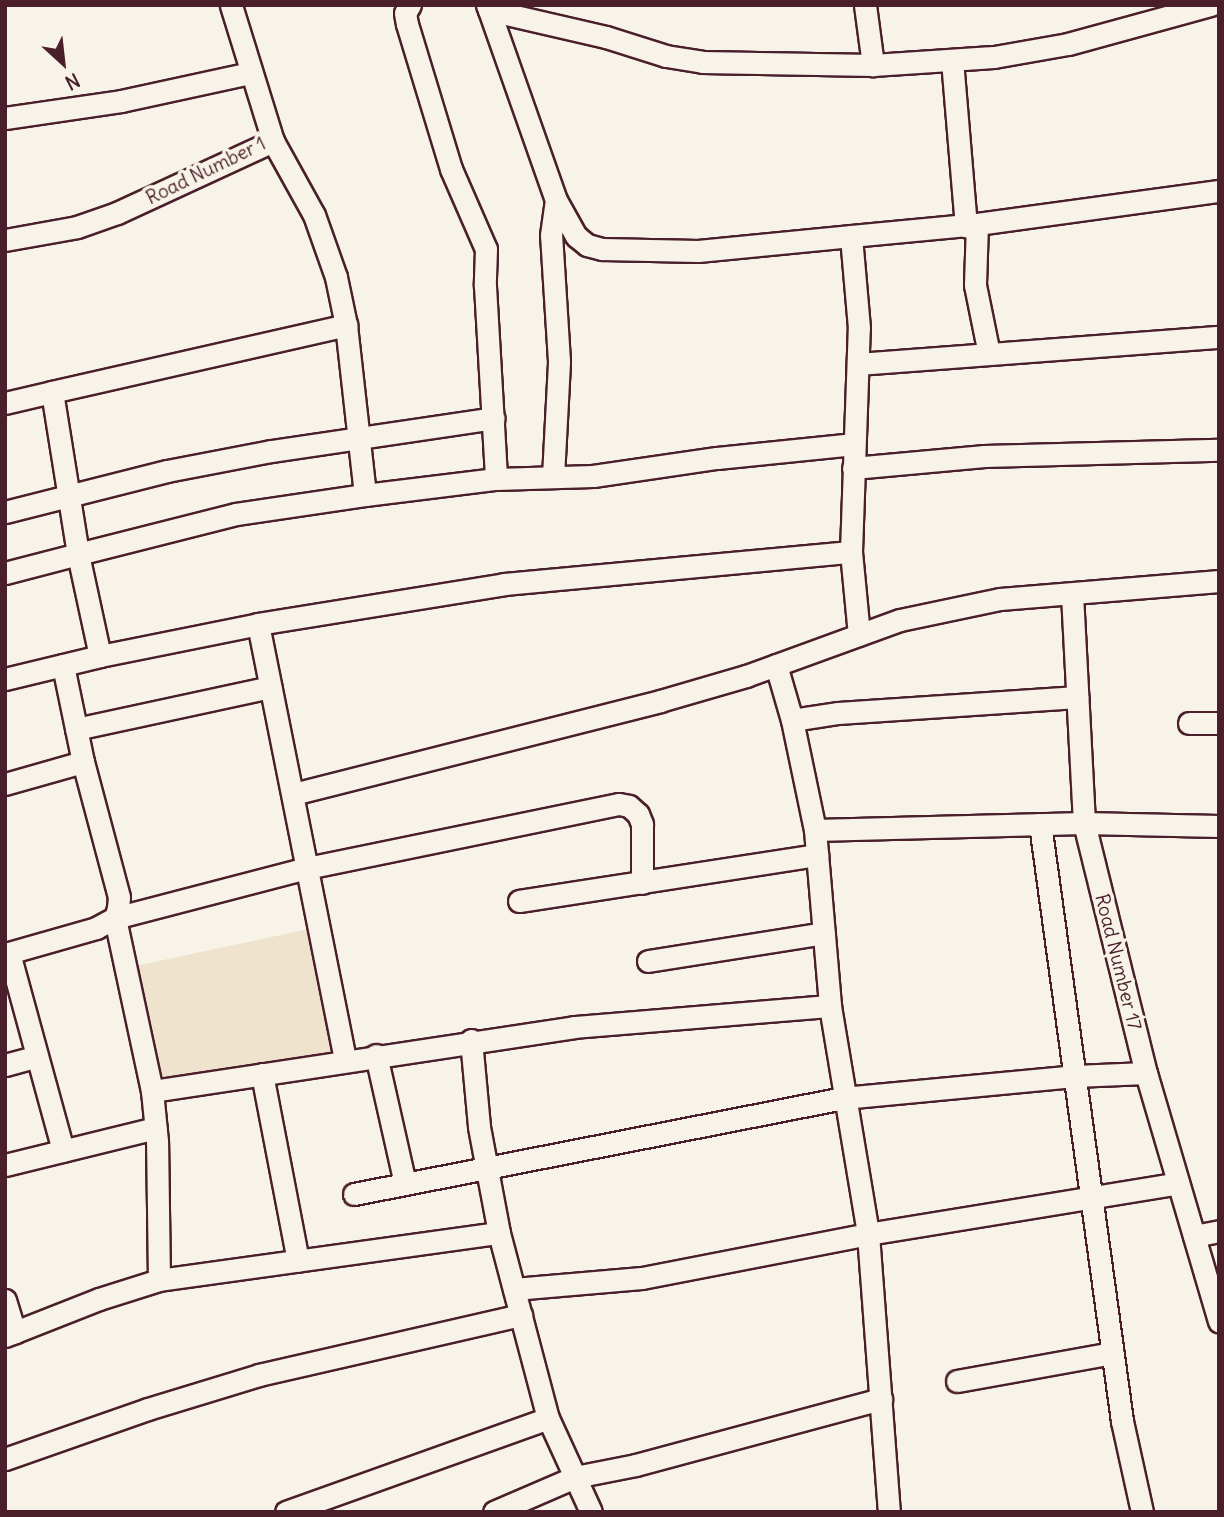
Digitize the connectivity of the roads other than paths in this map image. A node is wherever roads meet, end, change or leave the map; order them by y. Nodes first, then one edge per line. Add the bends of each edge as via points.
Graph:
1 (231, 5) edge
2 (410, 5) edge
3 (865, 5) edge
4 (1211, 5) edge
5 (488, 8) edge
6 (952, 60) junction
7 (873, 65) junction
8 (250, 73) junction
9 (5, 118) edge
10 (273, 141) junction
11 (1219, 191) edge
12 (556, 200) junction
13 (971, 225) junction
14 (851, 236) junction
15 (5, 240) edge
16 (346, 325) junction
17 (1219, 337) edge
18 (989, 354) junction
19 (858, 364) junction
20 (52, 392) junction
21 (5, 403) edge
22 (494, 418) junction
23 (357, 436) junction
24 (854, 444) junction
25 (1219, 450) edge
26 (853, 468) junction
27 (553, 477) junction
28 (496, 479) junction
29 (365, 495) junction
30 (69, 496) junction
31 (5, 512) edge
32 (851, 552) junction
33 (78, 554) junction
34 (5, 573) edge
35 (1219, 580) edge
36 (1072, 594) junction
37 (258, 624) junction
38 (859, 635) junction
39 (100, 656) junction
40 (63, 665) junction
41 (776, 665) junction
42 (5, 679) edge
43 (271, 687) junction
44 (1077, 697) junction
45 (792, 720) junction
46 (1189, 723) dead end
47 (1219, 723) edge
48 (76, 729) junction
49 (83, 762) junction
50 (5, 784) edge
51 (293, 794) junction
52 (1084, 823) junction
53 (1040, 824) junction
54 (1219, 826) edge
55 (814, 830) junction
56 (817, 855) junction
57 (307, 868) junction
58 (642, 883) junction
59 (519, 901) dead end
60 (115, 918) junction
61 (824, 933) junction
62 (7, 953) edge
63 (648, 961) dead end
64 (830, 1006) junction
65 (471, 1040) junction
66 (376, 1055) junction
67 (35, 1057) junction
68 (345, 1060) junction
69 (5, 1065) edge
70 (1146, 1073) junction
71 (262, 1074) junction
72 (1074, 1076) junction
73 (152, 1091) junction
74 (844, 1098) junction
75 (156, 1128) junction
76 (63, 1151) junction
77 (5, 1165) edge
78 (485, 1168) junction
79 (1178, 1183) junction
80 (405, 1184) junction
81 (354, 1194) dead end
82 (1091, 1196) junction
83 (1219, 1231) edge
84 (499, 1233) junction
85 (868, 1234) junction
86 (1194, 1236) junction
87 (298, 1261) junction
88 (159, 1280) junction
89 (514, 1289) junction
90 (5, 1300) edge
91 (521, 1315) junction
92 (1219, 1321) edge
93 (10, 1334) edge
94 (1112, 1353) junction
95 (957, 1381) dead end
96 (881, 1399) junction
97 (548, 1418) junction
98 (5, 1459) edge
99 (575, 1477) junction
100 (286, 1512) edge
101 (494, 1512) edge
102 (592, 1512) edge
103 (889, 1512) edge
104 (1143, 1512) edge

1 - 8 street, Road Number 1
2 - 22 street via 405,13 407,24 451,169 486,248
3 - 7 street
4 - 6 street via 1068,44
5 - 7 street via 702,62
5 - 12 street
6 - 7 street
6 - 13 street
8 - 9 street via 121,101
8 - 10 street, Road Number 1
10 - 15 street, Road Number 1 via 117,213 77,227
10 - 16 street via 314,215 336,277
11 - 13 street
12 - 14 street via 576,236 602,249 698,251
12 - 27 street via 551,235 559,361
13 - 14 street
13 - 18 street via 975,285
14 - 19 street
16 - 20 street
16 - 23 street
17 - 18 street
18 - 19 street
19 - 24 street
20 - 21 street
20 - 30 street
22 - 23 street
22 - 28 street
23 - 29 street
23 - 30 street via 167,471
24 - 26 street
24 - 27 street
25 - 26 street via 984,456
26 - 32 street
27 - 28 street
28 - 29 street
29 - 33 street via 236,514
30 - 31 street
30 - 33 street
32 - 37 street via 504,584
32 - 38 street
33 - 34 street
33 - 39 street
35 - 36 street
36 - 38 street via 1000,599 900,620
36 - 44 street, Road Number 17
37 - 39 street
37 - 43 street
38 - 41 street
39 - 40 street
40 - 42 street
40 - 48 street
41 - 45 street
41 - 51 street via 660,701
43 - 48 street
43 - 51 street
44 - 45 street
44 - 52 street, Road Number 17
45 - 55 street
46 - 47 street
48 - 49 street
49 - 50 street
49 - 60 street via 118,897
51 - 57 street
52 - 53 street
52 - 54 street
52 - 70 street, Road Number 17
53 - 55 street
53 - 72 street
55 - 56 street
56 - 58 street
56 - 61 street
57 - 58 street via 619,804 629,806 642,824
57 - 60 street
57 - 68 street
58 - 59 street
60 - 62 street via 96,928
60 - 73 street
61 - 63 street
61 - 64 street
62 - 67 street
64 - 65 street
64 - 74 street
65 - 66 street
65 - 78 street
66 - 68 street
66 - 80 street
67 - 69 street
67 - 76 street
68 - 71 street
70 - 72 street
70 - 79 street, Road Number 17
71 - 73 street
71 - 87 street
72 - 74 street
72 - 82 street
73 - 75 street
74 - 78 street
74 - 85 street
75 - 76 street
75 - 88 street
76 - 77 street
78 - 80 street
78 - 84 street
79 - 82 street
79 - 86 street, Road Number 17
80 - 81 street
82 - 85 street
82 - 94 street
83 - 86 street
84 - 87 street
84 - 89 street
85 - 89 street via 642,1278
85 - 96 street
86 - 92 street, Road Number 17
87 - 88 street
88 - 93 street
89 - 91 street
90 - 93 street
91 - 97 street
91 - 98 street via 259,1375
94 - 95 street
94 - 104 street
96 - 99 street via 649,1462
96 - 103 street
97 - 99 street
97 - 100 street
99 - 101 street
99 - 102 street

